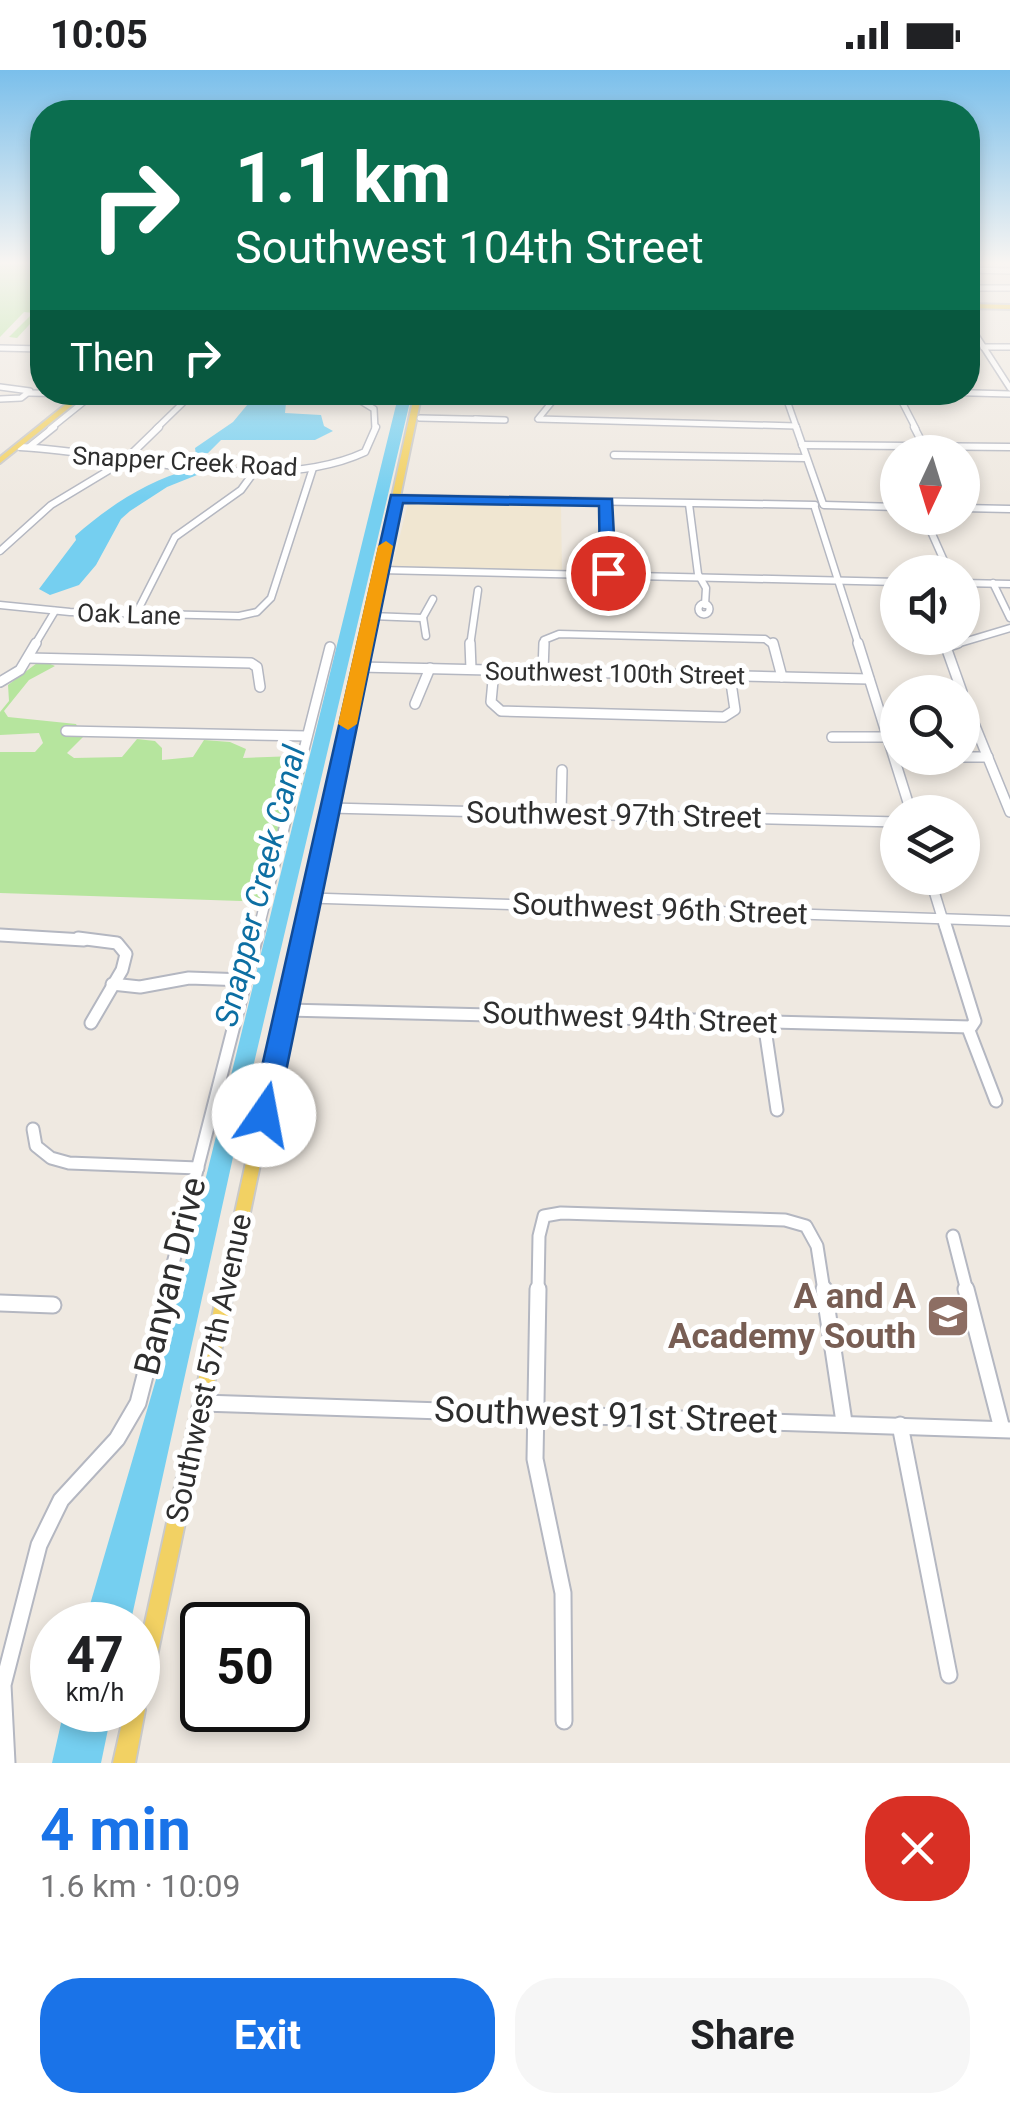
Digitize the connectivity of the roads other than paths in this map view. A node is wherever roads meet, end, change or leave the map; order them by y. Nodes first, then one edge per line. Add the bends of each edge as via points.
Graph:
1 (21, 340) dead end
2 (980, 341) edge
3 (983, 346) junction
4 (1010, 347) edge
5 (0, 348) edge
6 (13, 348) junction
7 (30, 349) edge
8 (5, 358) dead end
9 (0, 388) edge
10 (980, 391) edge
11 (1010, 391) edge
12 (29, 393) joint
13 (0, 398) edge
14 (72, 405) edge
15 (79, 405) edge
16 (181, 405) edge
17 (367, 405) edge
18 (418, 405) edge
19 (548, 405) edge
20 (788, 405) edge
21 (904, 405) edge
22 (417, 418) junction
23 (476, 419) dead end
24 (796, 426) junction
25 (918, 435) edge
26 (802, 444) junction
27 (880, 445) edge
28 (24, 447) junction
29 (980, 447) edge
30 (1010, 447) edge
31 (614, 454) dead end
32 (3, 456) edge
33 (807, 458) junction
34 (124, 461) junction
35 (257, 468) junction
36 (313, 468) junction
37 (396, 498) junction
38 (606, 502) junction
39 (689, 504) junction
40 (819, 506) junction
41 (880, 507) edge
42 (980, 509) edge
43 (1010, 510) edge
44 (0, 551) edge
45 (380, 570) junction
46 (608, 576) junction
47 (701, 578) junction
48 (839, 580) junction
49 (880, 581) edge
50 (980, 584) edge
51 (993, 584) junction
52 (1010, 584) edge
53 (478, 590) dead end
54 (433, 599) dead end
55 (0, 606) edge
56 (705, 606) dead end
57 (55, 612) junction
58 (136, 614) junction
59 (371, 616) junction
60 (423, 618) junction
61 (1010, 618) edge
62 (1010, 628) edge
63 (426, 636) dead end
64 (330, 647) dead end
65 (28, 658) junction
66 (469, 666) junction
67 (360, 667) junction
68 (427, 668) junction
69 (494, 670) junction
70 (543, 671) junction
71 (956, 675) edge
72 (730, 676) junction
73 (782, 677) junction
74 (869, 679) junction
75 (4, 681) edge
76 (260, 687) dead end
77 (415, 704) dead end
78 (880, 714) edge
79 (66, 731) dead end
80 (307, 736) junction
81 (832, 736) dead end
82 (880, 737) edge
83 (980, 738) edge
84 (980, 758) edge
85 (988, 758) junction
86 (562, 770) dead end
87 (330, 808) junction
88 (1010, 812) edge
89 (560, 813) junction
90 (880, 822) edge
91 (935, 895) edge
92 (310, 898) junction
93 (943, 919) junction
94 (1010, 921) edge
95 (0, 935) edge
96 (245, 980) junction
97 (112, 984) junction
98 (287, 1010) junction
99 (764, 1022) junction
100 (91, 1023) dead end
101 (971, 1027) junction
102 (996, 1101) dead end
103 (777, 1110) dead end
104 (33, 1129) dead end
105 (198, 1168) junction
106 (952, 1236) dead end
107 (0, 1303) edge
108 (54, 1305) dead end
109 (202, 1403) junction
110 (535, 1413) junction
111 (844, 1422) junction
112 (900, 1425) junction
113 (1006, 1429) edge
114 (159, 1602) edge
115 (949, 1675) dead end
116 (564, 1721) dead end
117 (130, 1732) edge
118 (7, 1763) edge
119 (124, 1763) edge

1 - 6 street
2 - 3 street
3 - 4 street
3 - 11 street
5 - 6 street
6 - 7 street
6 - 8 street
9 - 12 street
10 - 11 street
12 - 13 street
14 - 28 main road
15 - 28 street
16 - 34 street
17 - 36 street, Snapper Creek Road via 375,410 372,443 350,460
18 - 22 main road, Southwest 57th Avenue
19 - 24 street via 540,420
20 - 24 street
21 - 25 street
22 - 23 street
22 - 37 main road, Southwest 57th Avenue
24 - 26 street
26 - 27 street
26 - 33 street
28 - 32 main road
28 - 34 street, Snapper Creek Road
29 - 30 street
31 - 33 street
33 - 40 street
34 - 35 street, Snapper Creek Road
34 - 44 street via 51,505
35 - 36 street, Snapper Creek Road
35 - 58 street via 240,490 175,537
36 - 58 street, Oak Lane via 271,598 258,612
37 - 38 street
37 - 45 main road, Southwest 57th Avenue
38 - 39 street
38 - 46 street
39 - 40 street
39 - 47 street
40 - 41 street
40 - 48 street
42 - 43 street
45 - 46 street
45 - 59 main road, Southwest 57th Avenue
46 - 47 street
47 - 48 street
47 - 56 street
48 - 49 street
48 - 74 street
50 - 51 street
51 - 52 street
51 - 61 street
53 - 66 street
54 - 60 street
55 - 57 street, Oak Lane
57 - 58 street, Oak Lane
57 - 65 street
59 - 60 street
59 - 67 main road, Southwest 57th Avenue
60 - 63 street
62 - 71 street via 946,647
64 - 80 street, Banyan Drive
65 - 75 street
65 - 76 street via 251,663 258,667
66 - 68 street, Southwest 100th Street
66 - 69 street, Southwest 100th Street
67 - 68 street, Southwest 100th Street
67 - 87 main road, Southwest 57th Avenue
68 - 77 street
69 - 70 street, Southwest 100th Street
69 - 72 street via 494,708 733,714
70 - 72 street, Southwest 100th Street
70 - 73 street via 548,635 770,640
72 - 73 street, Southwest 100th Street
73 - 74 street, Southwest 100th Street
74 - 78 street
79 - 80 street
80 - 96 street, Banyan Drive
81 - 82 street
83 - 85 street
84 - 85 street
85 - 88 street
86 - 89 street
87 - 89 street, Southwest 97th Street
87 - 92 main road, Southwest 57th Avenue
89 - 90 street, Southwest 97th Street
91 - 93 street
92 - 93 street, Southwest 96th Street
92 - 98 main road, Southwest 57th Avenue
93 - 94 street, Southwest 96th Street
93 - 101 street via 975,1020
95 - 97 street via 121,944 126,965
96 - 97 street
96 - 105 street, Banyan Drive
97 - 100 street
98 - 99 street, Southwest 94th Street
98 - 109 main road, Southwest 57th Avenue
99 - 101 street, Southwest 94th Street
99 - 103 street
101 - 102 street
104 - 105 street via 36,1146 59,1161
105 - 118 street, Banyan Drive via 133,1416 64,1495 39,1544 2,1685
106 - 113 street
107 - 108 street
109 - 110 street, Southwest 91st Street
109 - 114 main road, Southwest 57th Avenue
110 - 111 street, Southwest 91st Street
110 - 111 street via 538,1236 544,1216 750,1218 806,1226 816,1246
110 - 116 street via 536,1469 563,1593
111 - 112 street, Southwest 91st Street
112 - 113 street, Southwest 91st Street
112 - 115 street
117 - 119 main road

